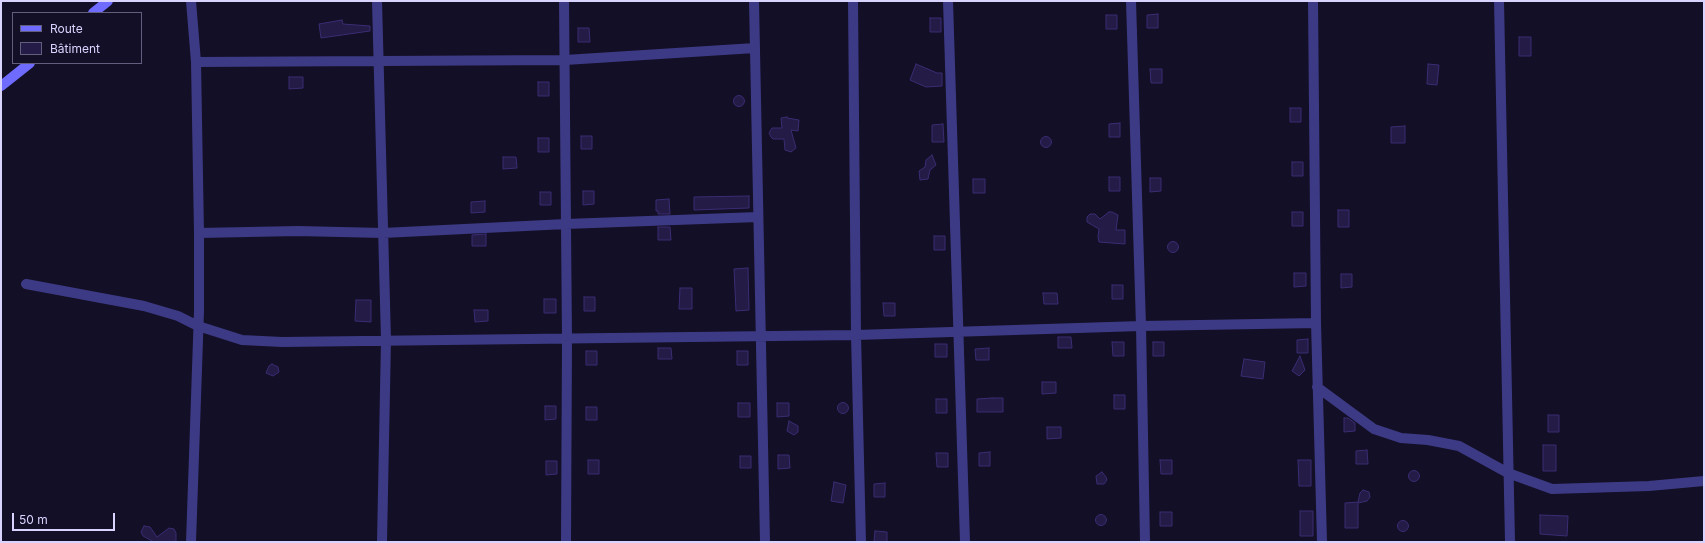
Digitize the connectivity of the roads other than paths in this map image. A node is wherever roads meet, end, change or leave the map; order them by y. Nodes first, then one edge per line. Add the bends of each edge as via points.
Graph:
1 (108, 1) edge
2 (191, 1) edge
3 (377, 1) edge
4 (564, 1) edge
5 (754, 1) edge
6 (853, 1) edge
7 (948, 1) edge
8 (1131, 1) edge
9 (1313, 1) edge
10 (1499, 1) edge
11 (94, 12) edge
12 (755, 48) junction
13 (565, 60) junction
14 (196, 62) junction
15 (378, 62) junction
16 (29, 64) edge
17 (1, 86) edge
18 (758, 217) junction
19 (566, 224) junction
20 (199, 233) junction
21 (383, 233) junction
22 (26, 284) dead end
23 (1316, 323) junction
24 (198, 326) junction
25 (1141, 326) junction
26 (959, 331) junction
27 (761, 335) junction
28 (856, 335) junction
29 (567, 339) junction
30 (386, 340) junction
31 (1317, 387) junction
32 (1508, 473) junction
33 (1704, 481) edge
34 (191, 542) edge
35 (382, 542) edge
36 (566, 542) edge
37 (765, 542) edge
38 (861, 542) edge
39 (965, 542) edge
40 (1145, 542) edge
41 (1322, 542) edge
42 (1510, 542) edge

1 - 11 main road
2 - 14 street
3 - 15 street
4 - 13 street
5 - 12 street
6 - 28 street
7 - 26 street
8 - 25 street
9 - 23 street
10 - 32 street
12 - 13 street
12 - 18 street
13 - 15 street
13 - 19 street
14 - 15 street
14 - 20 street
15 - 21 street
16 - 17 main road
18 - 19 street
18 - 27 street
19 - 21 street
19 - 29 street
20 - 21 street
20 - 24 street
21 - 30 street
22 - 24 street via 144,306 178,316
23 - 25 street
23 - 31 street
24 - 30 street via 242,340
24 - 34 street
25 - 26 street
25 - 40 street
26 - 28 street
26 - 39 street
27 - 28 street
27 - 29 street
27 - 37 street
28 - 38 street
29 - 30 street
29 - 36 street
30 - 35 street
31 - 32 street via 1374,429 1401,438 1459,446
31 - 41 street
32 - 33 street via 1552,489 1649,486
32 - 42 street

